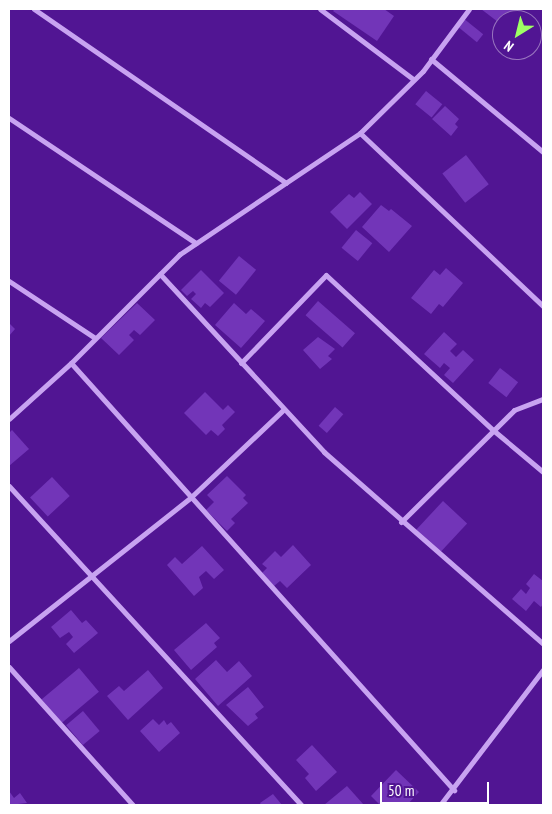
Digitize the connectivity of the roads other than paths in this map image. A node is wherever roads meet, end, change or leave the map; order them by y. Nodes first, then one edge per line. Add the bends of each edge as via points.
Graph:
1 (34, 9) edge
2 (320, 9) edge
3 (469, 9) edge
4 (430, 59) junction
5 (413, 79) junction
6 (9, 118) edge
7 (360, 133) junction
8 (543, 152) edge
9 (286, 182) junction
10 (196, 243) junction
11 (160, 274) junction
12 (9, 281) edge
13 (543, 306) edge
14 (95, 338) junction
15 (71, 363) junction
16 (241, 363) junction
17 (543, 399) edge
18 (284, 409) junction
19 (9, 418) edge
20 (492, 430) junction
21 (543, 472) edge
22 (9, 486) edge
23 (190, 498) junction
24 (401, 522) junction
25 (91, 575) junction
26 (9, 641) edge
27 (543, 644) edge
28 (9, 667) edge
29 (543, 670) edge
30 (454, 790) junction
31 (133, 805) edge
32 (301, 805) edge
33 (440, 805) edge

1 - 9 street
2 - 5 street
3 - 4 street
4 - 5 street
4 - 8 street
5 - 7 street via 409,87
6 - 10 street
7 - 9 street
7 - 13 street
9 - 10 street
10 - 11 street
11 - 14 street
11 - 16 street
12 - 14 street
14 - 15 street
15 - 19 street
15 - 23 street
16 - 18 street
16 - 20 street via 326,276
17 - 20 street via 514,410
18 - 23 street
18 - 24 street via 324,452
20 - 21 street
20 - 24 street
22 - 25 street
23 - 25 street
23 - 30 street
24 - 27 street
25 - 26 street
25 - 32 street
28 - 31 street
29 - 30 street
30 - 33 street

